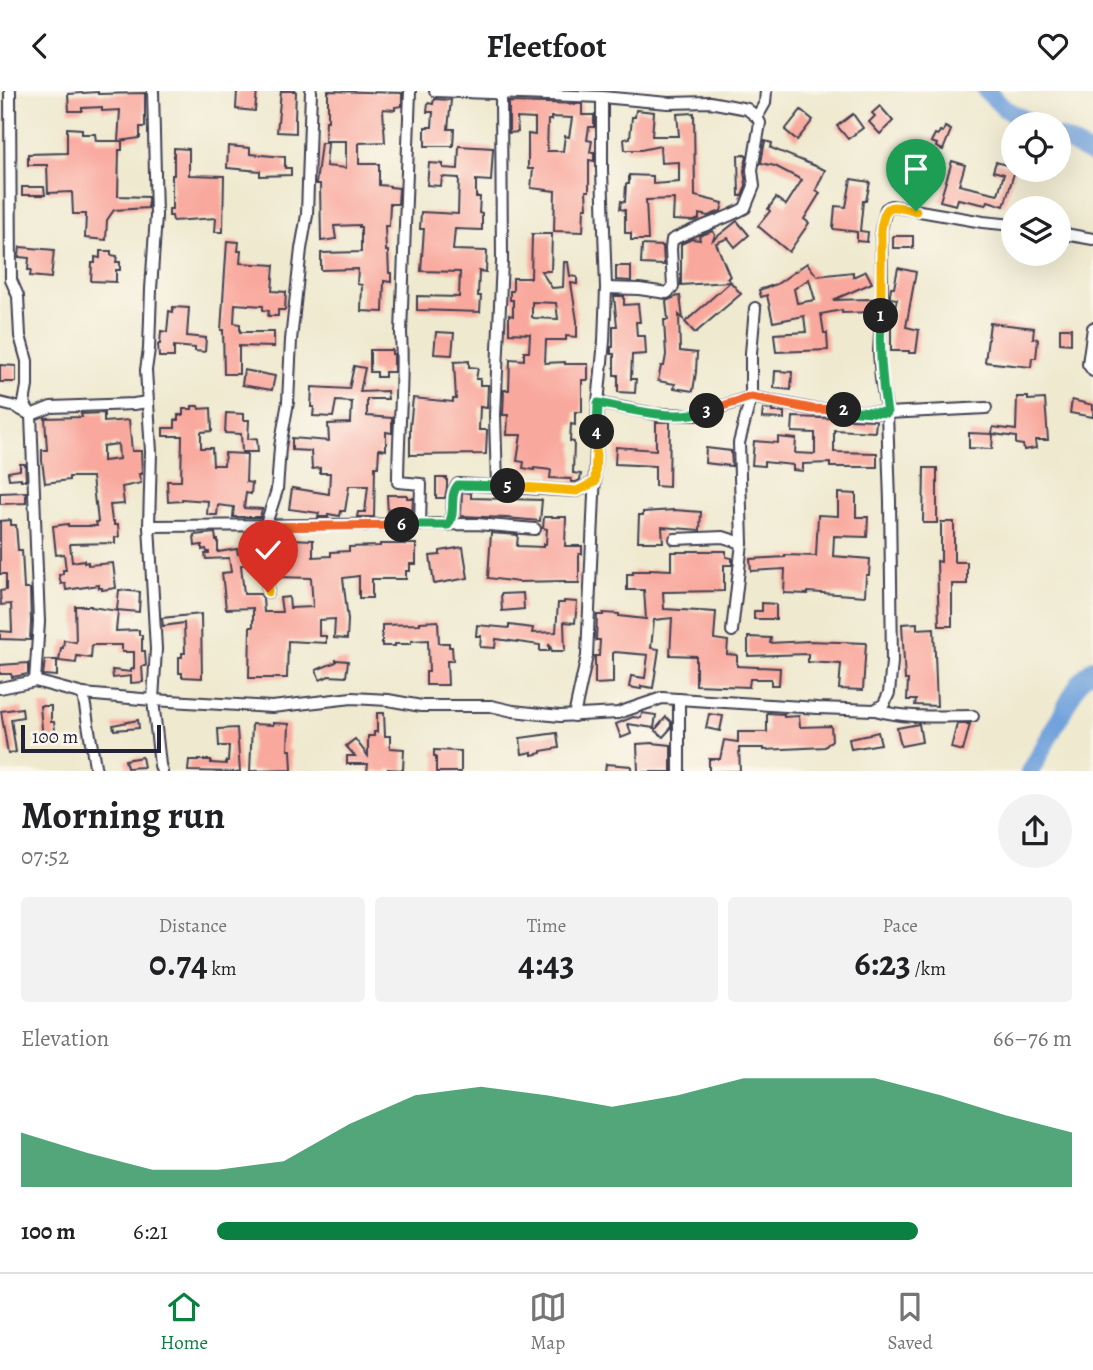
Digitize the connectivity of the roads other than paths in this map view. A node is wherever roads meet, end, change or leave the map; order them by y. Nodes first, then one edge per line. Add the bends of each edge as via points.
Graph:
1 (10, 91) edge
2 (153, 91) edge
3 (311, 91) edge
4 (410, 91) edge
5 (435, 91) edge
6 (766, 91) edge
7 (501, 93) edge
8 (603, 97) junction
9 (765, 103) junction
10 (747, 109) junction
11 (757, 117) junction
12 (5, 173) edge
13 (1001, 224) edge
14 (1071, 235) edge
15 (1093, 239) edge
16 (606, 288) junction
17 (755, 308) dead end
18 (1093, 328) edge
19 (1093, 371) edge
20 (751, 397) junction
21 (147, 402) junction
22 (0, 403) edge
23 (598, 403) junction
24 (985, 408) dead end
25 (887, 413) junction
26 (31, 415) junction
27 (595, 482) junction
28 (497, 485) junction
29 (577, 491) junction
30 (593, 508) junction
31 (421, 525) junction
32 (448, 525) junction
33 (149, 526) junction
34 (265, 527) junction
35 (535, 529) dead end
36 (675, 539) dead end
37 (742, 543) junction
38 (268, 592) dead end
39 (732, 631) dead end
40 (35, 681) junction
41 (0, 688) edge
42 (83, 694) junction
43 (679, 699) junction
44 (153, 700) junction
45 (875, 710) junction
46 (574, 716) junction
47 (974, 716) dead end
48 (96, 771) edge
49 (162, 771) edge
50 (679, 771) edge

1 - 12 street
2 - 21 street via 156,216
3 - 34 street via 307,215 288,402 277,490
4 - 31 street via 398,482 421,484
5 - 7 street
6 - 9 street
7 - 8 street
7 - 28 street
8 - 10 street via 710,102
8 - 16 street
9 - 10 street
9 - 11 street
10 - 11 street
11 - 16 street via 754,186 745,208 672,240 673,287 667,293
12 - 26 street via 11,280 18,296 20,336 27,361 24,403
13 - 25 street via 886,209 881,229 879,352
14 - 15 street
16 - 23 street
17 - 20 street
18 - 19 street via 1088,359
20 - 23 street via 696,415 654,414
20 - 25 street via 812,409
20 - 37 street via 739,443
21 - 26 street via 51,407
21 - 33 street via 152,452
22 - 26 street
23 - 27 street
24 - 25 street
25 - 45 street via 892,662 889,693
26 - 40 street via 39,622
27 - 29 street
27 - 30 street
28 - 29 street
28 - 32 street via 458,485
29 - 30 street
30 - 46 street via 587,656
31 - 32 street
31 - 34 street
32 - 35 street
33 - 34 street
33 - 44 street via 156,649
34 - 38 street
36 - 37 street via 723,537
37 - 39 street
40 - 41 street
40 - 42 street
42 - 44 street
42 - 48 street
43 - 45 street
43 - 46 street via 662,698 618,713
43 - 50 street
44 - 46 street via 272,707 352,698
44 - 49 street
45 - 47 street via 921,717

